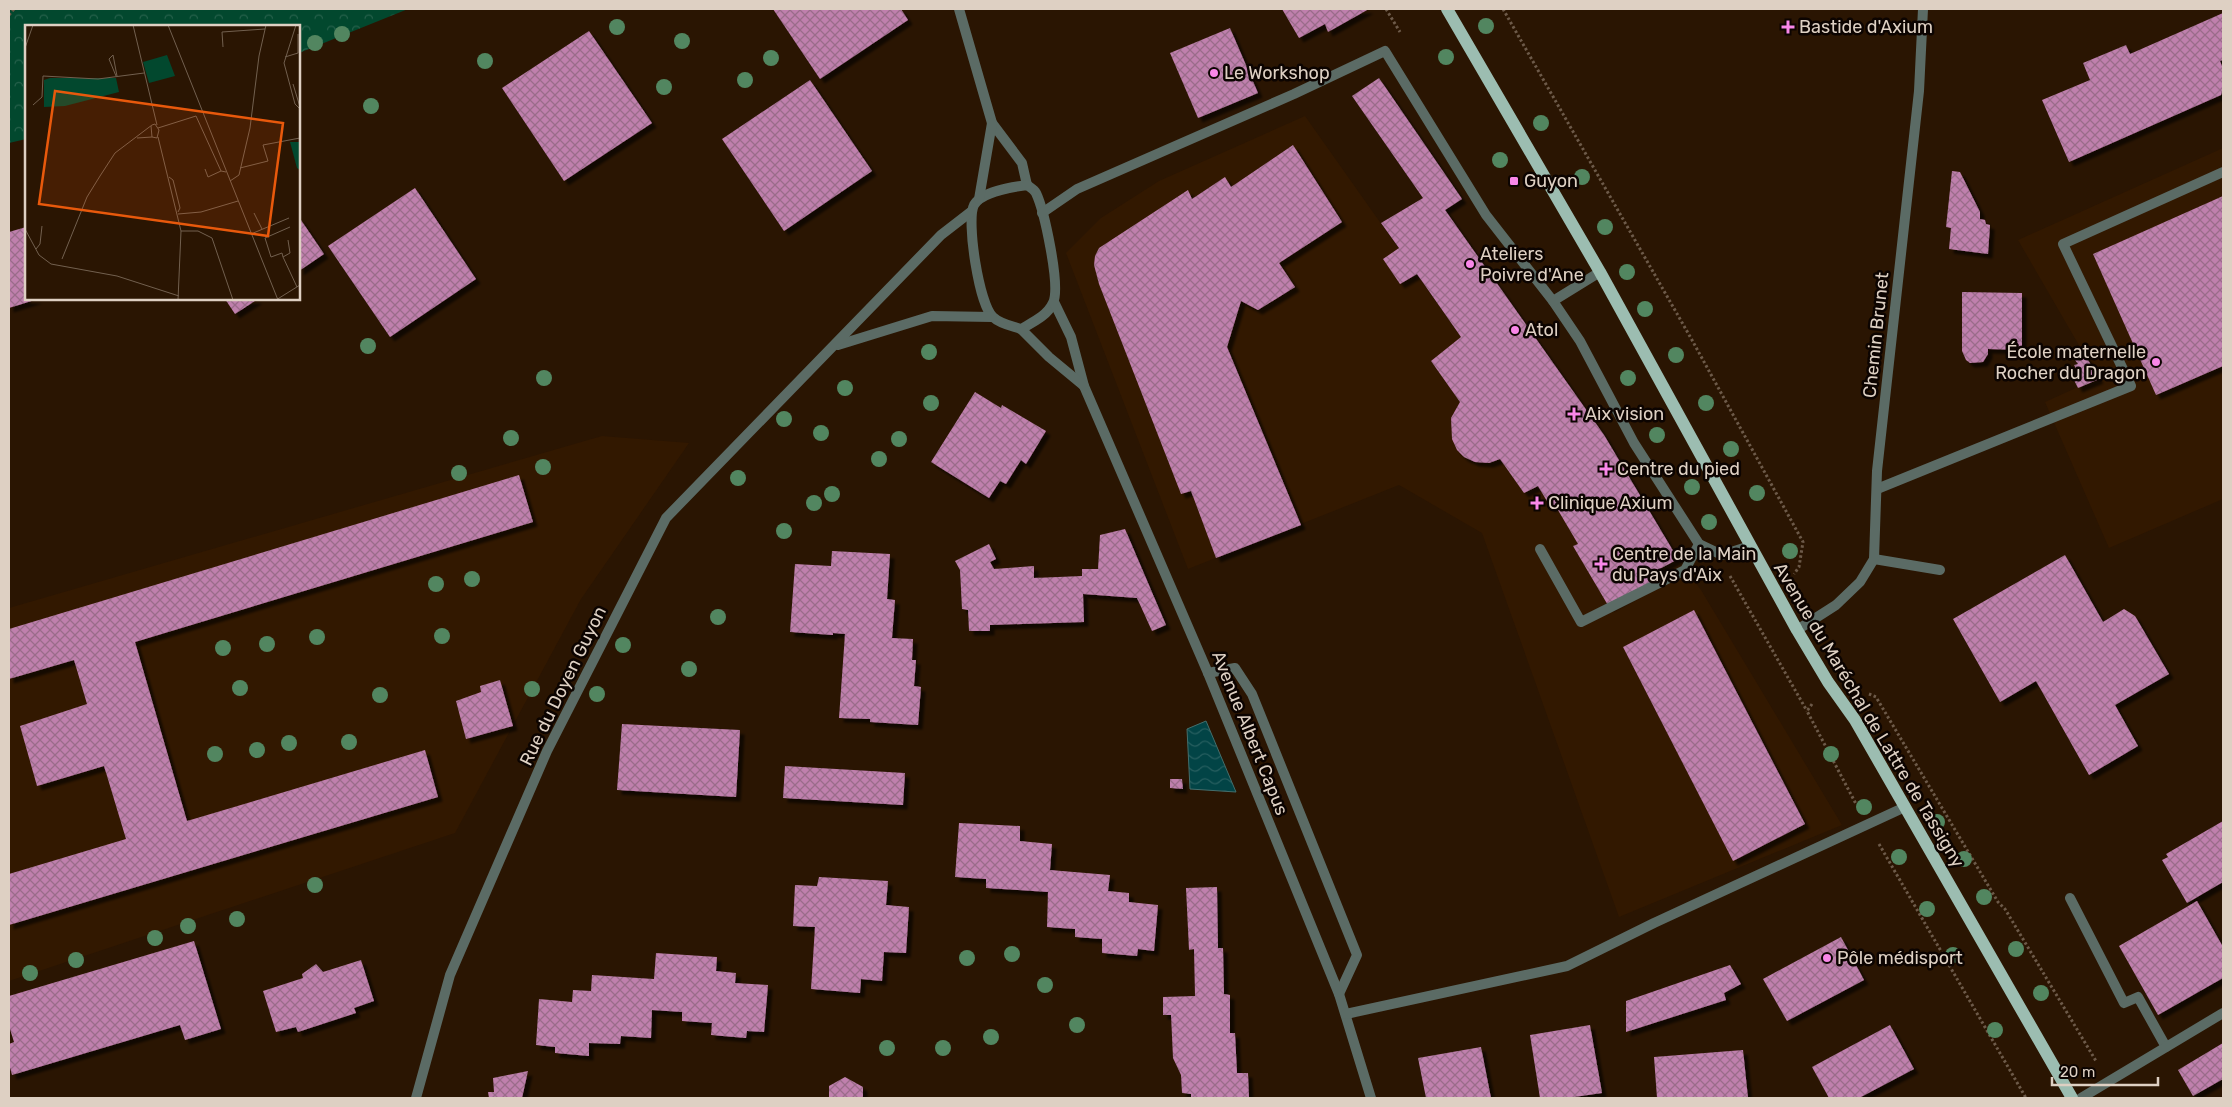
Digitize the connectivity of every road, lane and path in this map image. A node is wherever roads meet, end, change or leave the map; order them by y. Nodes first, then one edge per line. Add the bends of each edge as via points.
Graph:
1 (14, 9) edge
2 (959, 9) edge
3 (1448, 9) edge
4 (1503, 9) edge
5 (1923, 9) edge
6 (9, 15) edge
7 (992, 123) junction
8 (2223, 172) edge
9 (1027, 185) junction
10 (979, 199) junction
11 (972, 211) junction
12 (1042, 212) junction
13 (1600, 272) junction
14 (1553, 301) junction
15 (1054, 302) junction
16 (992, 317) junction
17 (1021, 329) junction
18 (835, 346) junction
19 (1084, 386) junction
20 (1877, 489) junction
21 (1699, 544) junction
22 (1750, 546) junction
23 (1540, 549) dead end
24 (1874, 559) junction
25 (1940, 570) dead end
26 (1779, 598) junction
27 (1797, 630) junction
28 (1208, 673) junction
29 (1828, 682) junction
30 (1807, 711) junction
31 (1905, 807) junction
32 (1867, 825) junction
33 (2070, 898) dead end
34 (1339, 994) junction
35 (2223, 1013) edge
36 (1346, 1014) junction
37 (2166, 1048) junction
38 (2109, 1082) junction
39 (416, 1098) edge
40 (1371, 1098) edge
41 (2026, 1098) edge
42 (2072, 1098) edge
43 (2081, 1098) edge

1 - 6 path
2 - 7 street
3 - 13 main road, Avenue du Maréchal de Lattre de Tassigny
4 - 26 path via 1803,542 1799,567
5 - 20 street, Chemin Brunet via 1920,91
7 - 9 street via 1022,163
7 - 10 street
8 - 20 street via 2063,244 2131,386
9 - 10 street via 1009,187
9 - 12 street via 1036,195
10 - 11 street
11 - 16 street via 978,283
11 - 18 street, Rue du Doyen Guyon via 941,235
12 - 14 street via 1077,189 1385,51 1486,215
12 - 15 street via 1049,234
13 - 14 street
13 - 22 main road, Avenue du Maréchal de Lattre de Tassigny
14 - 21 street via 1580,341 1634,443
15 - 17 street via 1042,317
15 - 19 street, Avenue Albert Capus via 1071,337
16 - 17 street
16 - 18 street, Rue du Doyen Guyon via 932,316
17 - 19 street, Avenue Albert Capus
18 - 39 street, Rue du Doyen Guyon via 666,518 547,751 450,974
19 - 28 street, Avenue Albert Capus
20 - 24 street, Chemin Brunet
21 - 22 street via 1722,555
21 - 23 street via 1685,570 1581,622
22 - 26 main road, Avenue du Maréchal de Lattre de Tassigny
22 - 30 path via 1730,575
24 - 25 street
24 - 27 street, Chemin Brunet via 1860,582 1836,605
26 - 27 main road, Avenue du Maréchal de Lattre de Tassigny
27 - 29 main road, Avenue du Maréchal de Lattre de Tassigny
28 - 34 street, Avenue Albert Capus
28 - 34 street via 1235,668 1252,694 1357,955
29 - 30 path
29 - 31 main road, Avenue du Maréchal de Lattre de Tassigny via 1855,720
29 - 38 path via 1876,697
30 - 32 path
31 - 32 street
31 - 42 main road, Avenue du Maréchal de Lattre de Tassigny
32 - 36 street via 1567,966
32 - 41 path
33 - 37 street via 2124,1003 2138,996
34 - 36 street, Avenue Albert Capus
35 - 37 street
36 - 40 street, Avenue Albert Capus
37 - 38 street
38 - 43 street

